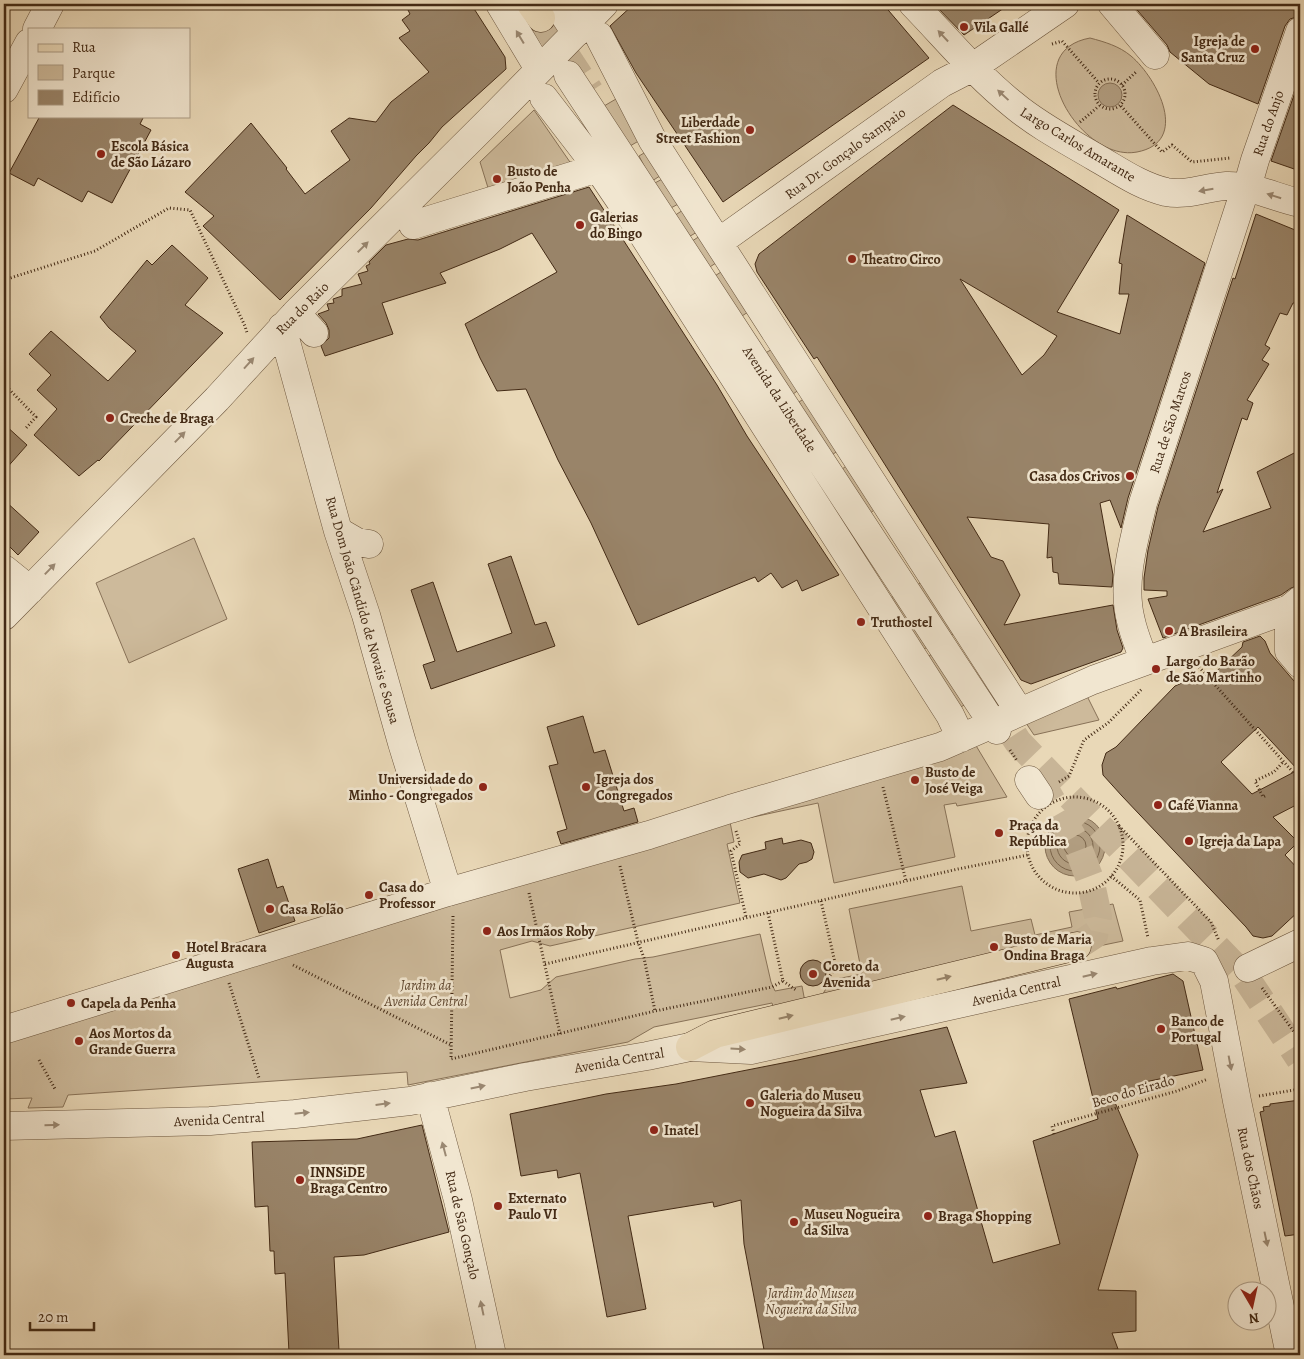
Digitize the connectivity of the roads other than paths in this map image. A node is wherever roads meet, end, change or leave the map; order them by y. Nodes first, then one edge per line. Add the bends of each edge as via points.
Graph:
1 (50, 4) edge
2 (500, 4) edge
3 (604, 4) edge
4 (913, 4) edge
5 (1065, 4) edge
6 (1112, 4) edge
7 (543, 8) edge
8 (38, 28) edge
9 (1300, 31) edge
10 (588, 34) junction
11 (28, 45) edge
12 (1148, 61) road end
13 (973, 67) junction
14 (539, 69) junction
15 (568, 75) tunnel mouth
16 (4, 89) edge
17 (544, 98) dead end
18 (653, 140) junction
19 (623, 158) junction
20 (598, 168) junction
21 (1247, 188) junction
22 (691, 200) junction
23 (1300, 203) edge
24 (651, 224) junction
25 (412, 225) dead end
26 (724, 250) junction
27 (690, 284) junction
28 (289, 320) junction
29 (772, 326) junction
30 (314, 333) dead end
31 (733, 350) junction
32 (812, 387) junction
33 (783, 404) junction
34 (761, 419) junction
35 (850, 448) junction
36 (823, 465) junction
37 (801, 481) junction
38 (889, 508) junction
39 (862, 525) junction
40 (338, 531) junction
41 (840, 542) junction
42 (369, 544) dead end
43 (4, 569) edge
44 (930, 571) junction
45 (902, 586) junction
46 (30, 590) junction
47 (877, 601) junction
48 (1294, 604) edge
49 (4, 616) edge
50 (968, 629) junction
51 (940, 644) junction
52 (914, 660) junction
53 (1144, 661) junction
54 (1300, 664) edge
55 (1019, 711) junction
56 (995, 727) junction
57 (961, 738) junction
58 (448, 892) junction
59 (1300, 943) edge
60 (1077, 946) tunnel mouth
61 (1248, 968) road end
62 (1214, 981) joint
63 (4, 1030) edge
64 (690, 1047) junction
65 (430, 1096) junction
66 (4, 1126) edge
67 (492, 1355) edge
68 (1290, 1355) edge

1 - 8 street
14 -> 2 street
3 - 10 street, Rua do Raio
13 -> 4 street, Largo Carlos Amarante
5 - 13 street
6 - 12 street
7 - 10 street
9 - 21 street, Rua do Anjo
10 - 14 street, Rua do Raio
10 - 18 street
11 - 16 street
21 -> 13 street, Largo Carlos Amarante via 1226,186 1175,194 1151,188 1055,134 1015,106
13 - 26 street, Rua Dr. Gonçalo Sampaio via 942,83
28 -> 14 street, Rua do Raio
15 - 19 street, Avenida da Liberdade
17 - 20 street
18 - 19 street
18 - 22 street
19 - 20 street
19 - 24 street, Avenida da Liberdade
20 - 24 street
20 - 25 street
23 -> 21 street, Largo Carlos Amarante
21 - 53 street, Rua de São Marcos via 1143,503 1132,547 1128,584 1130,620
22 - 24 street
22 - 26 street
24 - 27 street, Avenida da Liberdade
26 - 27 street, Rua Dr. Gonçalo Sampaio
26 - 29 street
27 - 31 street, Avenida da Liberdade
28 - 30 street
28 - 40 street, Rua Dom João Cândido de Novais e Sousa
46 -> 28 street, Rua do Raio
29 - 31 street
29 - 32 street
31 - 33 street, Avenida da Liberdade
31 - 34 street
32 - 33 street
32 - 35 street
33 - 34 street
33 - 36 street, Avenida da Liberdade
34 - 37 street
35 - 36 street
35 - 38 street
36 - 37 street
36 - 39 street, Avenida da Liberdade
37 - 41 street
38 - 39 street
38 - 44 street
39 - 41 street
39 - 45 street, Avenida da Liberdade
40 - 42 street via 357,542
40 - 58 street, Rua Dom João Cândido de Novais e Sousa
41 - 47 street
43 - 46 street
44 - 45 street
44 - 50 street
45 - 47 street
45 - 51 street, Avenida da Liberdade
46 - 49 street, Rua do Raio
47 - 52 street
48 - 53 street
48 - 54 street via 1289,651
50 - 51 street
50 - 55 street
51 - 52 street
51 - 56 street, Avenida da Liberdade
52 - 57 street
53 - 55 street
55 - 56 street
56 - 57 street
57 - 58 street via 614,845
58 - 63 street
59 - 61 street
64 -> 60 main road via 715,1034
64 -> 62 street, Avenida Central via 751,1050 1152,961 1188,956 1204,961
62 -> 68 street, Rua dos Chãos
65 -> 64 street, Avenida Central
66 -> 65 street, Avenida Central via 210,1121 335,1110
67 -> 65 street, Rua de São Gonçalo via 458,1200

